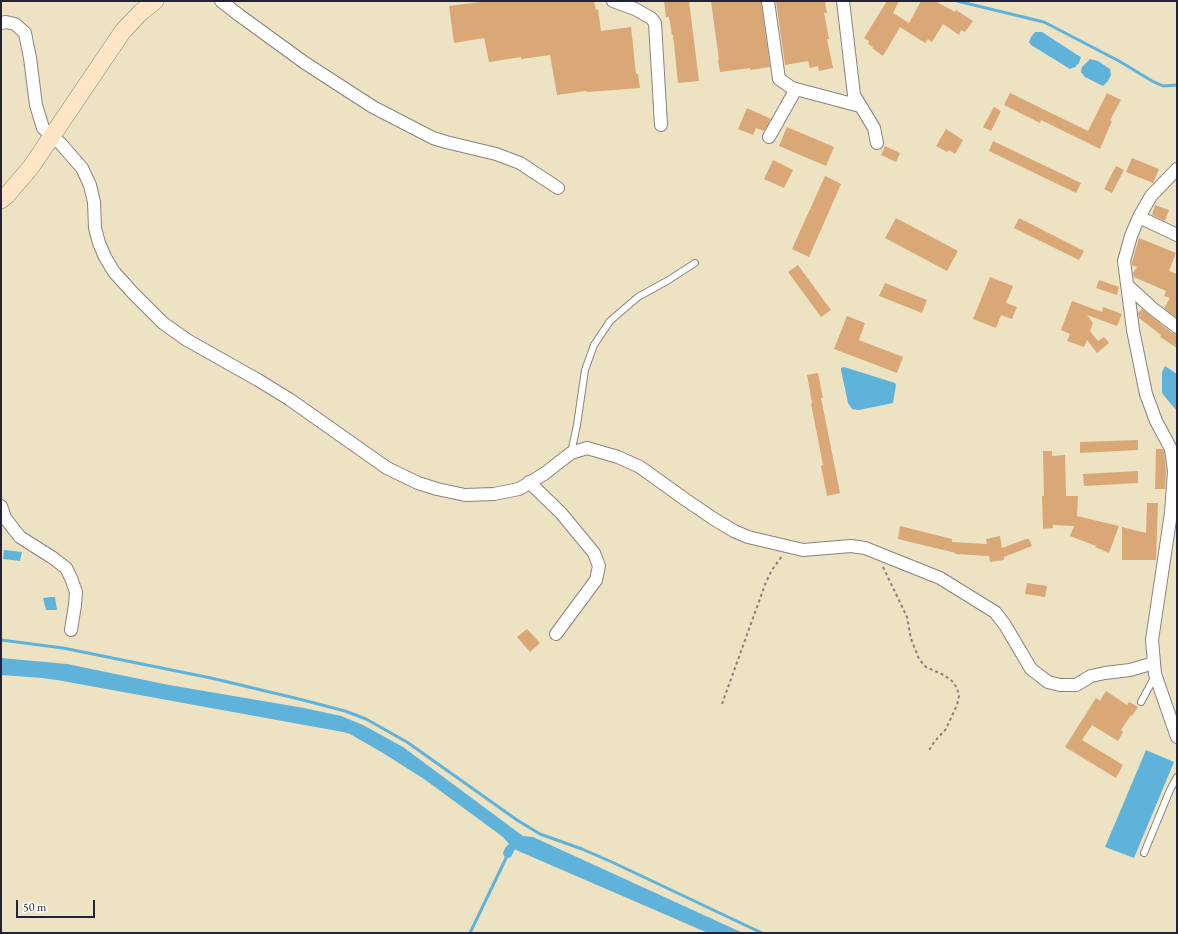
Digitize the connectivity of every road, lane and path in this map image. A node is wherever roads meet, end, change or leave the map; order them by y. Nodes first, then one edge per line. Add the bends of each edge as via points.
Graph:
1 (155, 1) edge
2 (221, 1) edge
3 (613, 1) edge
4 (768, 1) edge
5 (843, 1) edge
6 (1, 23) edge
7 (796, 89) junction
8 (860, 106) junction
9 (660, 125) dead end
10 (52, 137) junction
11 (769, 137) dead end
12 (877, 143) dead end
13 (1177, 169) edge
14 (558, 188) dead end
15 (1, 200) edge
16 (1139, 217) junction
17 (1177, 235) edge
18 (695, 263) dead end
19 (1128, 286) junction
20 (1177, 327) edge
21 (571, 453) junction
22 (529, 482) junction
23 (1, 506) edge
24 (797, 549) junction
25 (875, 552) junction
26 (71, 630) dead end
27 (556, 634) dead end
28 (1155, 669) junction
29 (1141, 702) dead end
30 (722, 704) dead end
31 (1177, 738) edge
32 (928, 752) dead end
33 (1177, 777) edge
34 (1144, 853) dead end

1 - 10 street via 123,31
2 - 14 street via 305,63 373,107 433,138 496,154 520,163
3 - 9 street via 635,9 655,23
4 - 7 street via 779,79
5 - 8 street via 854,95
6 - 10 street via 15,24 25,33 36,105 43,128
7 - 8 street
7 - 11 street
8 - 12 street via 874,128
10 - 15 street via 31,167
10 - 22 street via 82,168 90,185 97,236 114,272 163,323 290,399 387,468 418,483 465,495 494,494 519,489
13 - 16 street via 1151,196
16 - 17 street
16 - 19 street via 1130,236 1124,261
18 - 21 lane via 638,297 610,321 594,345 585,370
19 - 20 street
19 - 28 street via 1133,330 1146,394 1156,421 1171,449 1174,471 1171,513 1152,640
21 - 22 street
21 - 24 street via 587,448 640,466 734,531
22 - 27 street via 566,519 594,553 599,566 596,580
23 - 26 street via 5,518 20,537 66,568 76,592
24 - 25 street via 851,546
24 - 30 path via 781,557 766,582
25 - 28 street via 940,578 995,612 1031,669 1048,682 1076,685 1091,676 1105,673
25 - 32 path via 908,617 919,659 926,667 952,681 959,696 946,729
28 - 29 lane
28 - 31 street
33 - 34 lane

